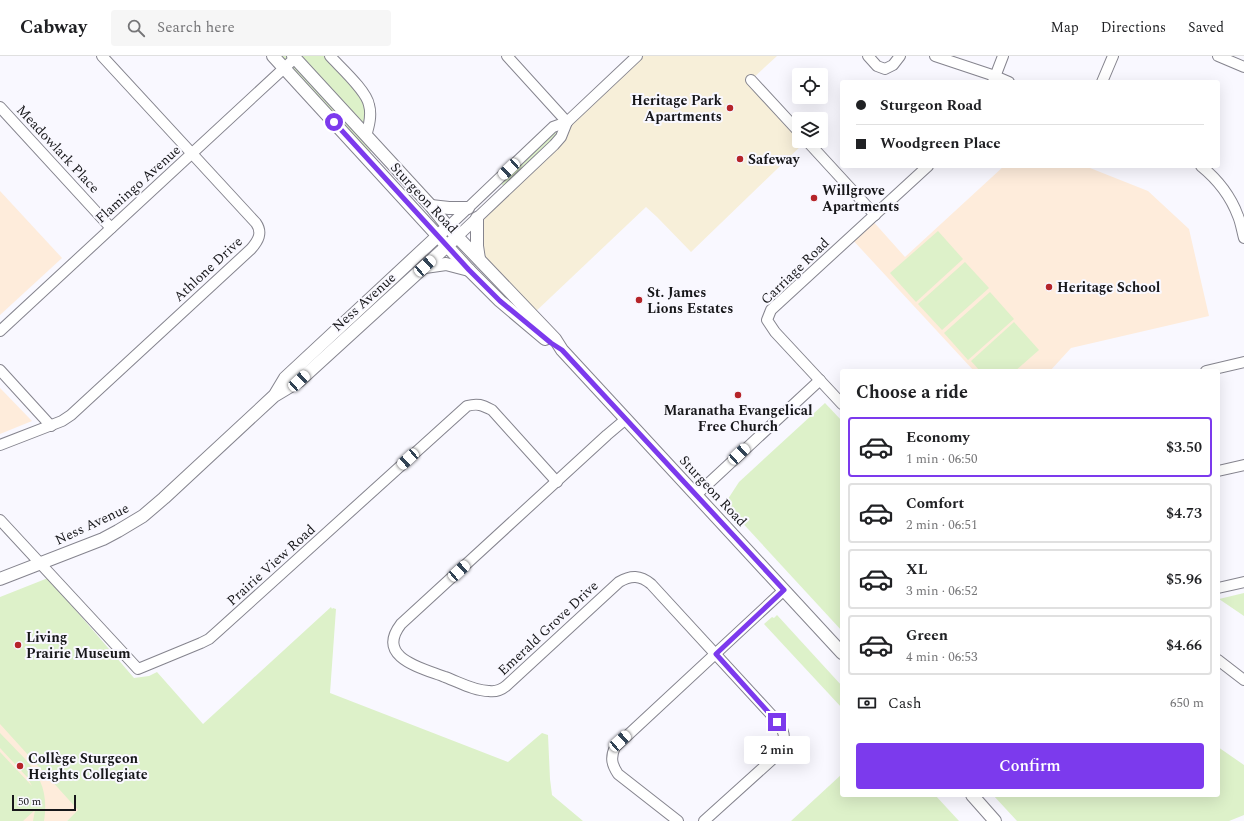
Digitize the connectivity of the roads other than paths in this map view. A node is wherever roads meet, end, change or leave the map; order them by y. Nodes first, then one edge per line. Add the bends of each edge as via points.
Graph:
1 (102, 56) edge
2 (273, 56) edge
3 (330, 56) edge
4 (507, 56) edge
5 (637, 56) edge
6 (868, 56) edge
7 (900, 56) edge
8 (935, 56) edge
9 (1003, 56) edge
10 (1113, 56) edge
11 (1218, 56) edge
12 (294, 57) edge
13 (1244, 67) edge
14 (284, 68) junction
15 (994, 79) edge
16 (751, 80) dead end
17 (1103, 80) edge
18 (0, 106) edge
19 (567, 122) junction
20 (792, 124) edge
21 (366, 136) junction
22 (813, 148) edge
23 (192, 154) junction
24 (926, 168) edge
25 (1204, 168) edge
26 (431, 206) junction
27 (468, 208) junction
28 (875, 215) junction
29 (477, 218) junction
30 (448, 226) junction
31 (111, 228) junction
32 (438, 236) junction
33 (458, 236) junction
34 (1244, 238) edge
35 (448, 246) junction
36 (480, 260) junction
37 (425, 266) junction
38 (469, 270) junction
39 (0, 331) edge
40 (562, 350) junction
41 (1244, 362) edge
42 (1214, 369) edge
43 (0, 370) edge
44 (820, 380) junction
45 (274, 396) junction
46 (840, 402) edge
47 (626, 420) junction
48 (51, 426) junction
49 (0, 445) edge
50 (1244, 465) edge
51 (1220, 471) edge
52 (557, 482) junction
53 (696, 494) junction
54 (0, 520) edge
55 (40, 564) junction
56 (0, 580) edge
57 (1244, 582) edge
58 (1220, 588) edge
59 (784, 590) junction
60 (840, 651) edge
61 (716, 654) junction
62 (1220, 662) edge
63 (1244, 680) edge
64 (974, 797) edge
65 (678, 821) edge
66 (704, 821) edge
67 (995, 821) edge

1 - 23 street, Athlone Drive
2 - 14 main road, Sturgeon Road
3 - 21 street via 364,93 370,104 370,124
4 - 19 street
5 - 19 street, Ness Avenue
6 - 7 street via 877,66 885,69 893,65
8 - 15 street
9 - 15 street
10 - 17 street
11 - 13 street
12 - 14 street, Flamingo Avenue
12 - 21 main road, Sturgeon Road
14 - 23 street, Flamingo Avenue
14 - 32 main road, Sturgeon Road
16 - 20 street
18 - 31 street, Meadowlark Place
19 - 27 street, Ness Avenue via 553,128
19 - 29 street, Ness Avenue via 561,137 554,145
21 - 26 main road, Sturgeon Road
22 - 28 street
23 - 31 street, Flamingo Avenue
23 - 48 street, Athlone Drive via 256,223 260,234 258,241 71,415
24 - 28 street, Carriage Road
25 - 34 street via 1222,187 1232,203 1239,217
26 - 27 main road
26 - 30 main road, Sturgeon Road
27 - 30 street, Ness Avenue
28 - 44 street, Carriage Road via 770,310 768,315 770,326
29 - 33 street, Ness Avenue
29 - 36 main road
30 - 32 main road, Ness Avenue
30 - 33 main road, Sturgeon Road
31 - 39 street, Flamingo Avenue
32 - 35 main road, Sturgeon Road
32 - 45 main road, Ness Avenue via 286,378
33 - 35 main road, Ness Avenue
33 - 36 main road, Sturgeon Road
35 - 37 main road, Ness Avenue
35 - 38 main road, Sturgeon Road
36 - 40 main road, Sturgeon Road via 555,339
37 - 38 main road via 446,264
37 - 45 main road, Ness Avenue via 299,381
38 - 40 main road, Sturgeon Road via 500,301
40 - 47 main road, Sturgeon Road
41 - 42 street
43 - 48 street
44 - 46 street, Carriage Road
44 - 53 street
45 - 55 main road, Ness Avenue via 143,516 103,539
47 - 52 street, Emerald Grove Drive
47 - 53 main road, Sturgeon Road
48 - 49 street, Athlone Drive
50 - 51 street
52 - 55 street, Prairie View Road via 492,410 476,403 467,406 214,635 138,669
52 - 61 street, Emerald Grove Drive via 401,624 394,640 397,653 406,662 481,690 498,691 619,582 634,577 644,578 651,584
53 - 59 main road, Sturgeon Road
54 - 55 street, Prairie View Road
55 - 56 main road, Ness Avenue
57 - 58 street
59 - 60 main road, Sturgeon Road
59 - 61 street
61 - 65 street via 620,741 612,752 611,759 618,774
61 - 66 street, Emerald Grove Drive via 777,722 784,739 783,746 776,756
62 - 63 street
64 - 67 main road

